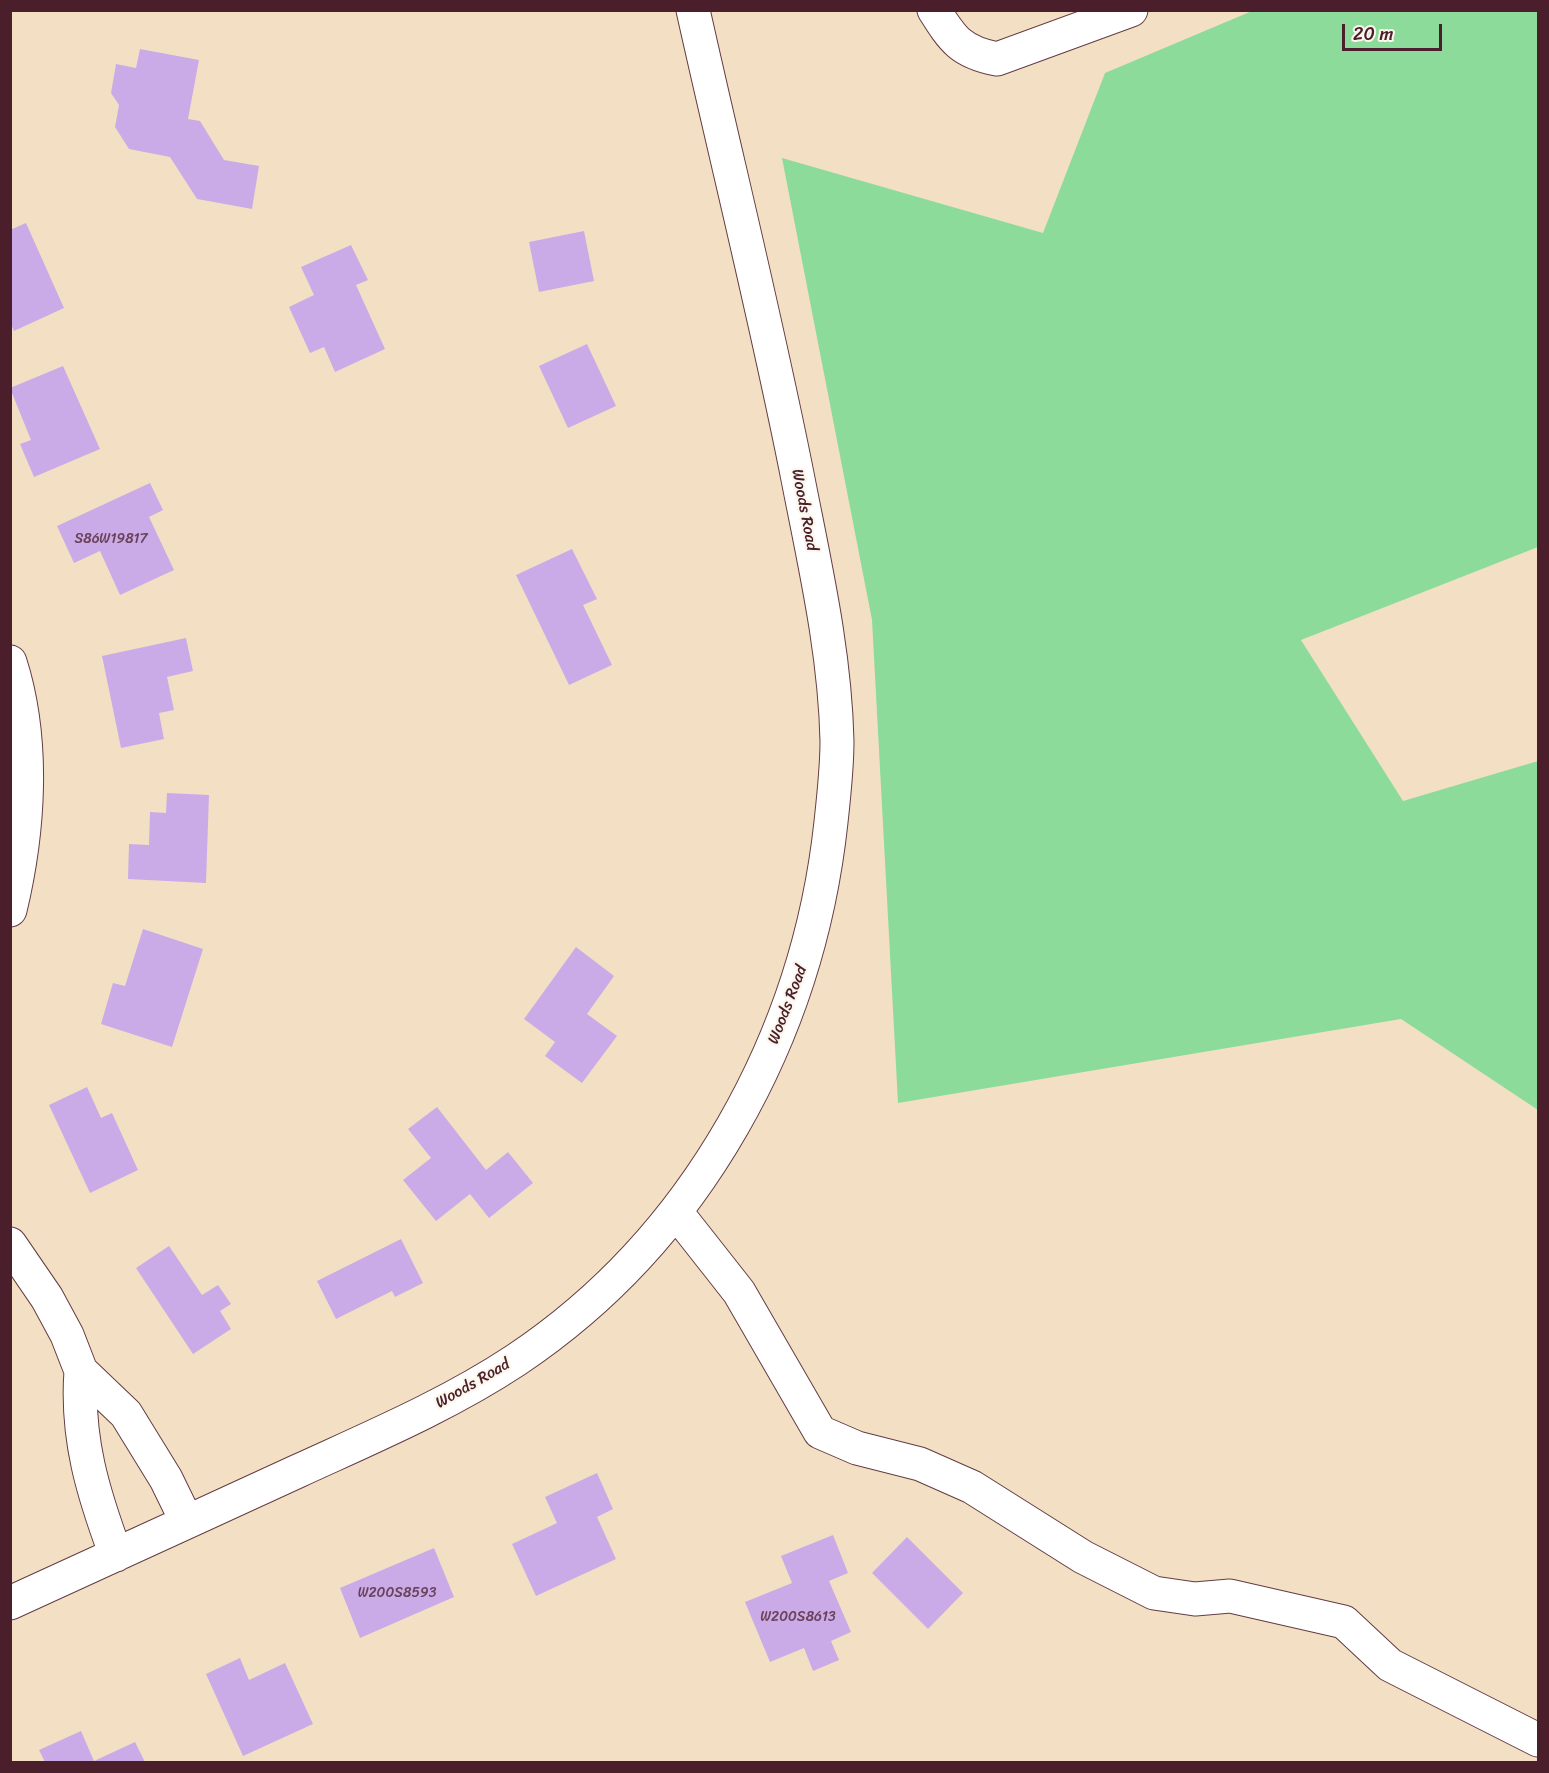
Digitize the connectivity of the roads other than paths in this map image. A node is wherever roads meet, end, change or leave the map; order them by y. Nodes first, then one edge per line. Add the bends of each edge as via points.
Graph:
1 (693, 10) edge
2 (934, 10) edge
3 (1131, 10) edge
4 (10, 662) edge
5 (10, 910) edge
6 (676, 1212) junction
7 (10, 1244) edge
8 (81, 1371) junction
9 (187, 1522) junction
10 (116, 1555) junction
11 (10, 1603) edge
12 (1539, 1740) edge

1 - 6 street, Woods Road via 782,401 830,640 837,772 827,862 805,963 785,1019 746,1106
2 - 3 street via 950,35 973,55 997,59
4 - 5 street via 23,726 26,788 22,852
6 - 9 street, Woods Road via 581,1311 518,1359 414,1418
6 - 12 street via 739,1292 820,1432 856,1448 920,1464 972,1487 1083,1557 1155,1593 1195,1599 1230,1596 1344,1622 1390,1665
7 - 8 street via 47,1298
8 - 9 street via 126,1414
8 - 10 street via 78,1408 84,1450
9 - 10 street, Woods Road
10 - 11 street, Woods Road

